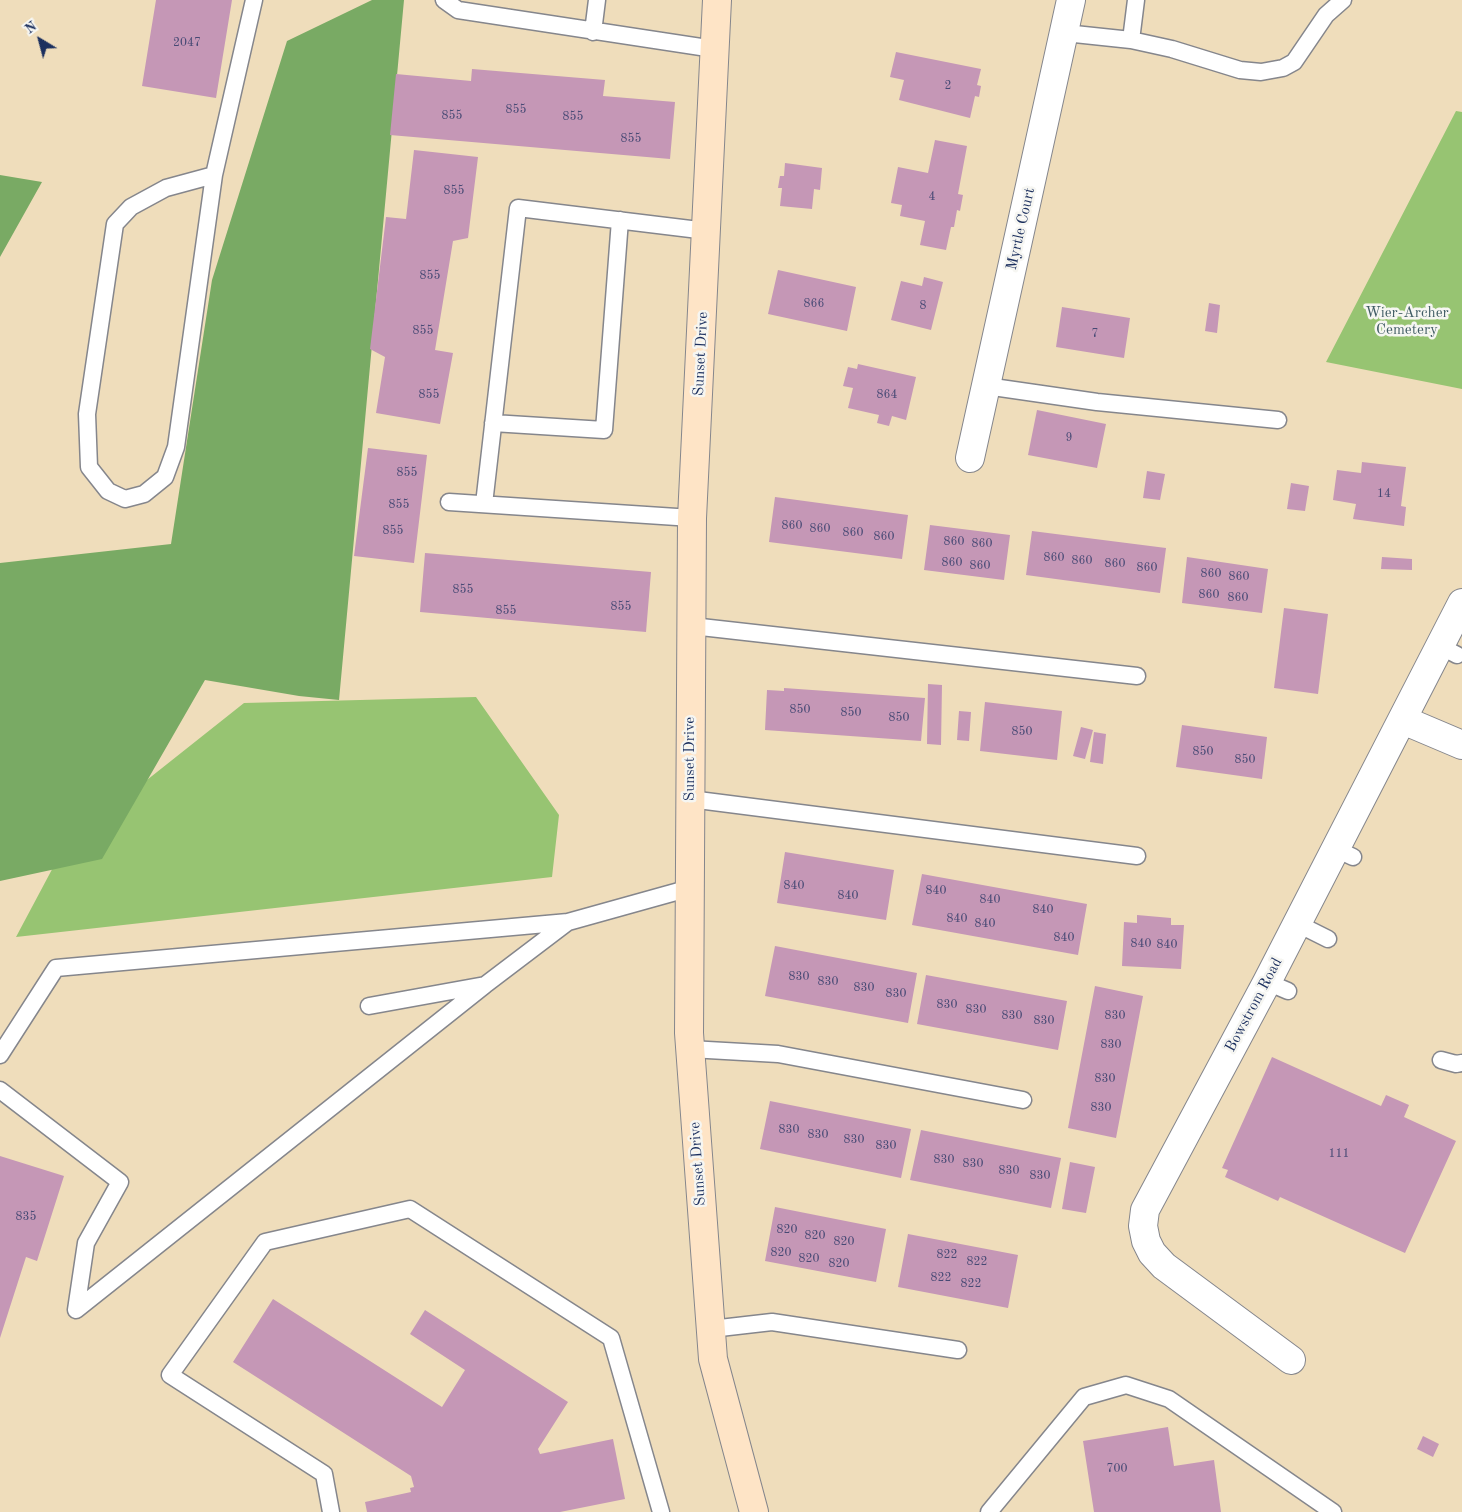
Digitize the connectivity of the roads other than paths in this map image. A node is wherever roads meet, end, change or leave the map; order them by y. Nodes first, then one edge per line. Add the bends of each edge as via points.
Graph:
1 (254, 0) edge
2 (444, 0) edge
3 (598, 0) edge
4 (1071, 0) edge
5 (1136, 0) edge
6 (1343, 0) edge
7 (721, 1) edge
8 (593, 32) junction
9 (1065, 34) junction
10 (1131, 40) junction
11 (714, 49) junction
12 (214, 176) junction
13 (620, 220) junction
14 (706, 231) junction
15 (986, 386) junction
16 (1278, 420) dead end
17 (493, 423) junction
18 (970, 458) dead end
19 (449, 502) dead end
20 (484, 504) junction
21 (692, 518) junction
22 (1462, 603) edge
23 (692, 626) junction
24 (1137, 676) dead end
25 (1403, 720) junction
26 (1462, 745) edge
27 (690, 799) junction
28 (1138, 856) dead end
29 (690, 888) junction
30 (568, 922) junction
31 (1296, 923) junction
32 (1328, 939) dead end
33 (485, 985) junction
34 (369, 1006) dead end
35 (690, 1049) junction
36 (0, 1055) edge
37 (1441, 1060) dead end
38 (1462, 1063) edge
39 (0, 1090) edge
40 (1023, 1100) dead end
41 (711, 1329) junction
42 (958, 1350) dead end
43 (1291, 1360) dead end
44 (330, 1512) edge
45 (661, 1512) edge
46 (754, 1512) edge
47 (989, 1512) edge
48 (1334, 1512) edge

1 - 12 lane
2 - 8 lane via 458,10
3 - 8 lane
4 - 9 street, Myrtle Court
5 - 10 lane
6 - 10 lane via 1326,15 1294,62 1275,70 1240,70
7 - 11 street, Sunset Drive
8 - 11 lane
9 - 10 lane
9 - 15 street, Myrtle Court
11 - 14 street, Sunset Drive
12 - 12 lane via 166,188 131,207 116,224 87,414 89,467 108,491 124,498 144,494 165,477 176,447
13 - 14 lane
13 - 17 lane via 518,208
13 - 17 lane via 604,430
14 - 21 street, Sunset Drive
15 - 16 lane via 1098,402
15 - 18 street, Myrtle Court
17 - 20 lane
19 - 20 lane
20 - 21 lane
21 - 23 street, Sunset Drive
22 - 25 street, Bowstrom Road via 1449,651
23 - 24 lane
23 - 27 street, Sunset Drive
25 - 26 street
25 - 31 street, Bowstrom Road via 1344,852
27 - 28 lane
27 - 29 street, Sunset Drive
29 - 30 lane
29 - 35 street, Sunset Drive
30 - 33 lane
30 - 36 lane via 56,968
31 - 32 lane
31 - 43 street, Bowstrom Road via 1278,987 1153,1192 1145,1210 1143,1226 1152,1254 1164,1266
33 - 34 lane
33 - 39 lane via 76,1310 86,1243 120,1182
35 - 40 lane via 778,1054
35 - 41 street, Sunset Drive
37 - 38 lane
41 - 42 lane via 772,1322
41 - 46 street, Sunset Drive via 713,1358
44 - 45 lane via 324,1474 170,1375 266,1242 410,1208 611,1338
47 - 48 lane via 1084,1397 1126,1385 1170,1399

